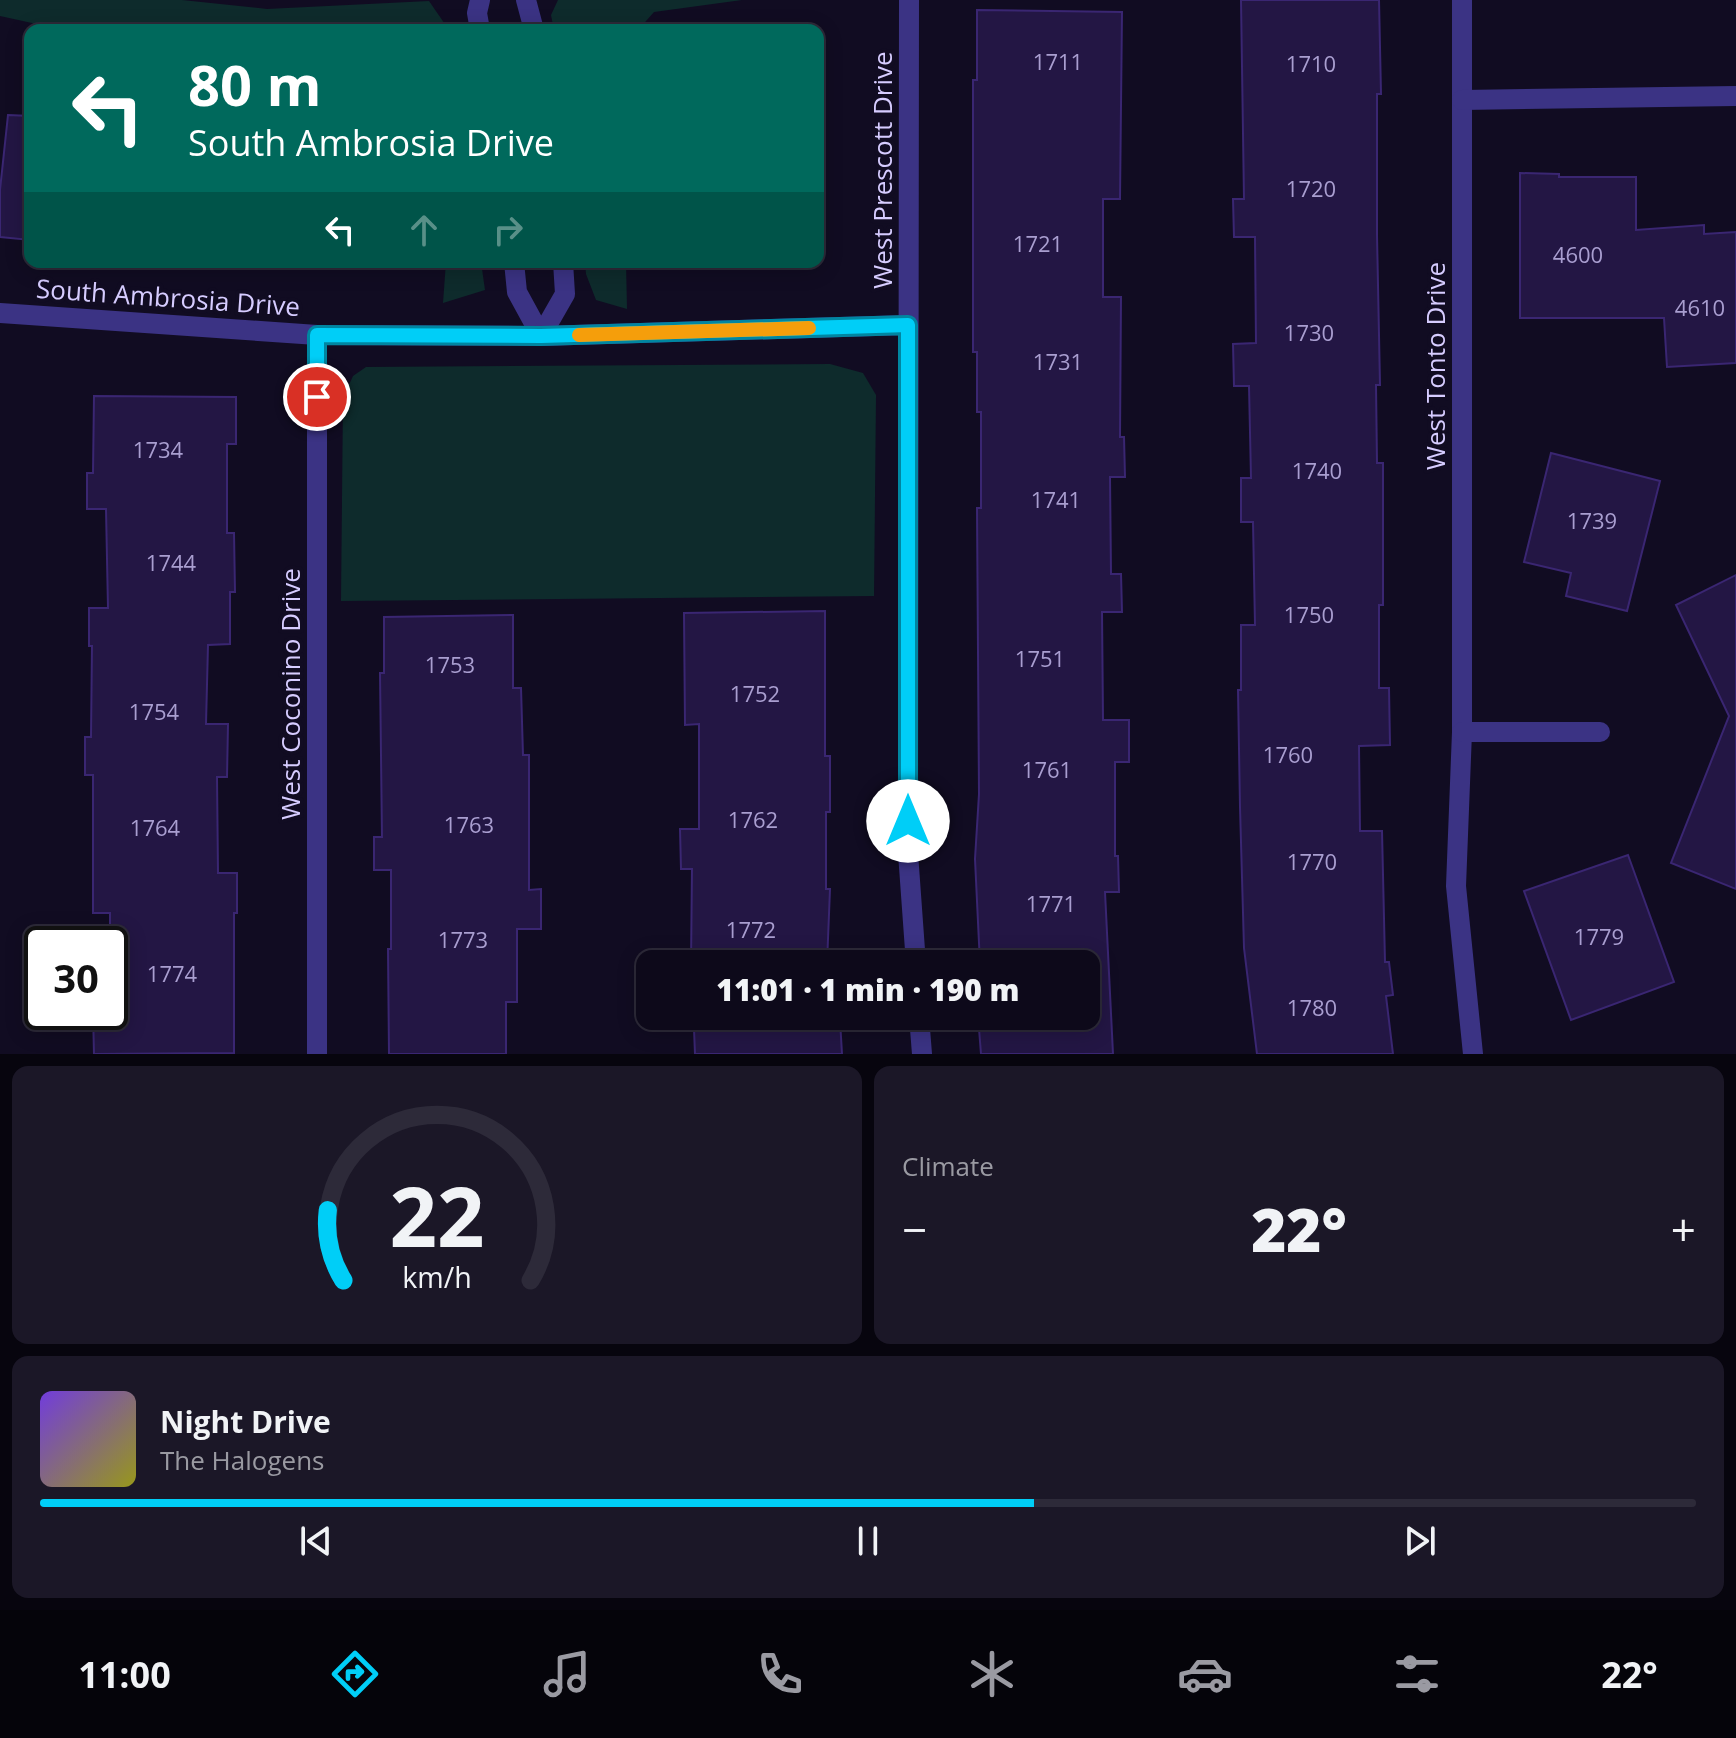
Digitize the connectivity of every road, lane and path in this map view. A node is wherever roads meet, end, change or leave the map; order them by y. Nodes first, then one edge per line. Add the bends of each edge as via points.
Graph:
1 (480, 0) edge
2 (526, 0) edge
3 (909, 0) edge
4 (1462, 0) edge
5 (479, 24) edge
6 (532, 24) edge
7 (1736, 96) edge
8 (1462, 100) junction
9 (515, 268) edge
10 (563, 268) edge
11 (0, 313) edge
12 (908, 325) junction
13 (317, 335) junction
14 (541, 336) junction
15 (1462, 732) junction
16 (1600, 732) dead end
17 (915, 950) edge
18 (920, 1030) edge
19 (317, 1054) edge
20 (922, 1054) edge
21 (1473, 1054) edge

1 - 5 street
2 - 6 street
3 - 12 street, West Prescott Drive
4 - 8 street, West Tonto Drive
7 - 8 street
8 - 15 street, West Tonto Drive
9 - 14 street via 517,292
10 - 14 street via 565,294
11 - 13 street, South Ambrosia Drive
12 - 14 street, South Ambrosia Drive
12 - 17 street, West Prescott Drive via 908,853
13 - 14 street, South Ambrosia Drive
13 - 19 street, West Coconino Drive
15 - 16 street
15 - 21 street, West Tonto Drive via 1456,886
18 - 20 street

